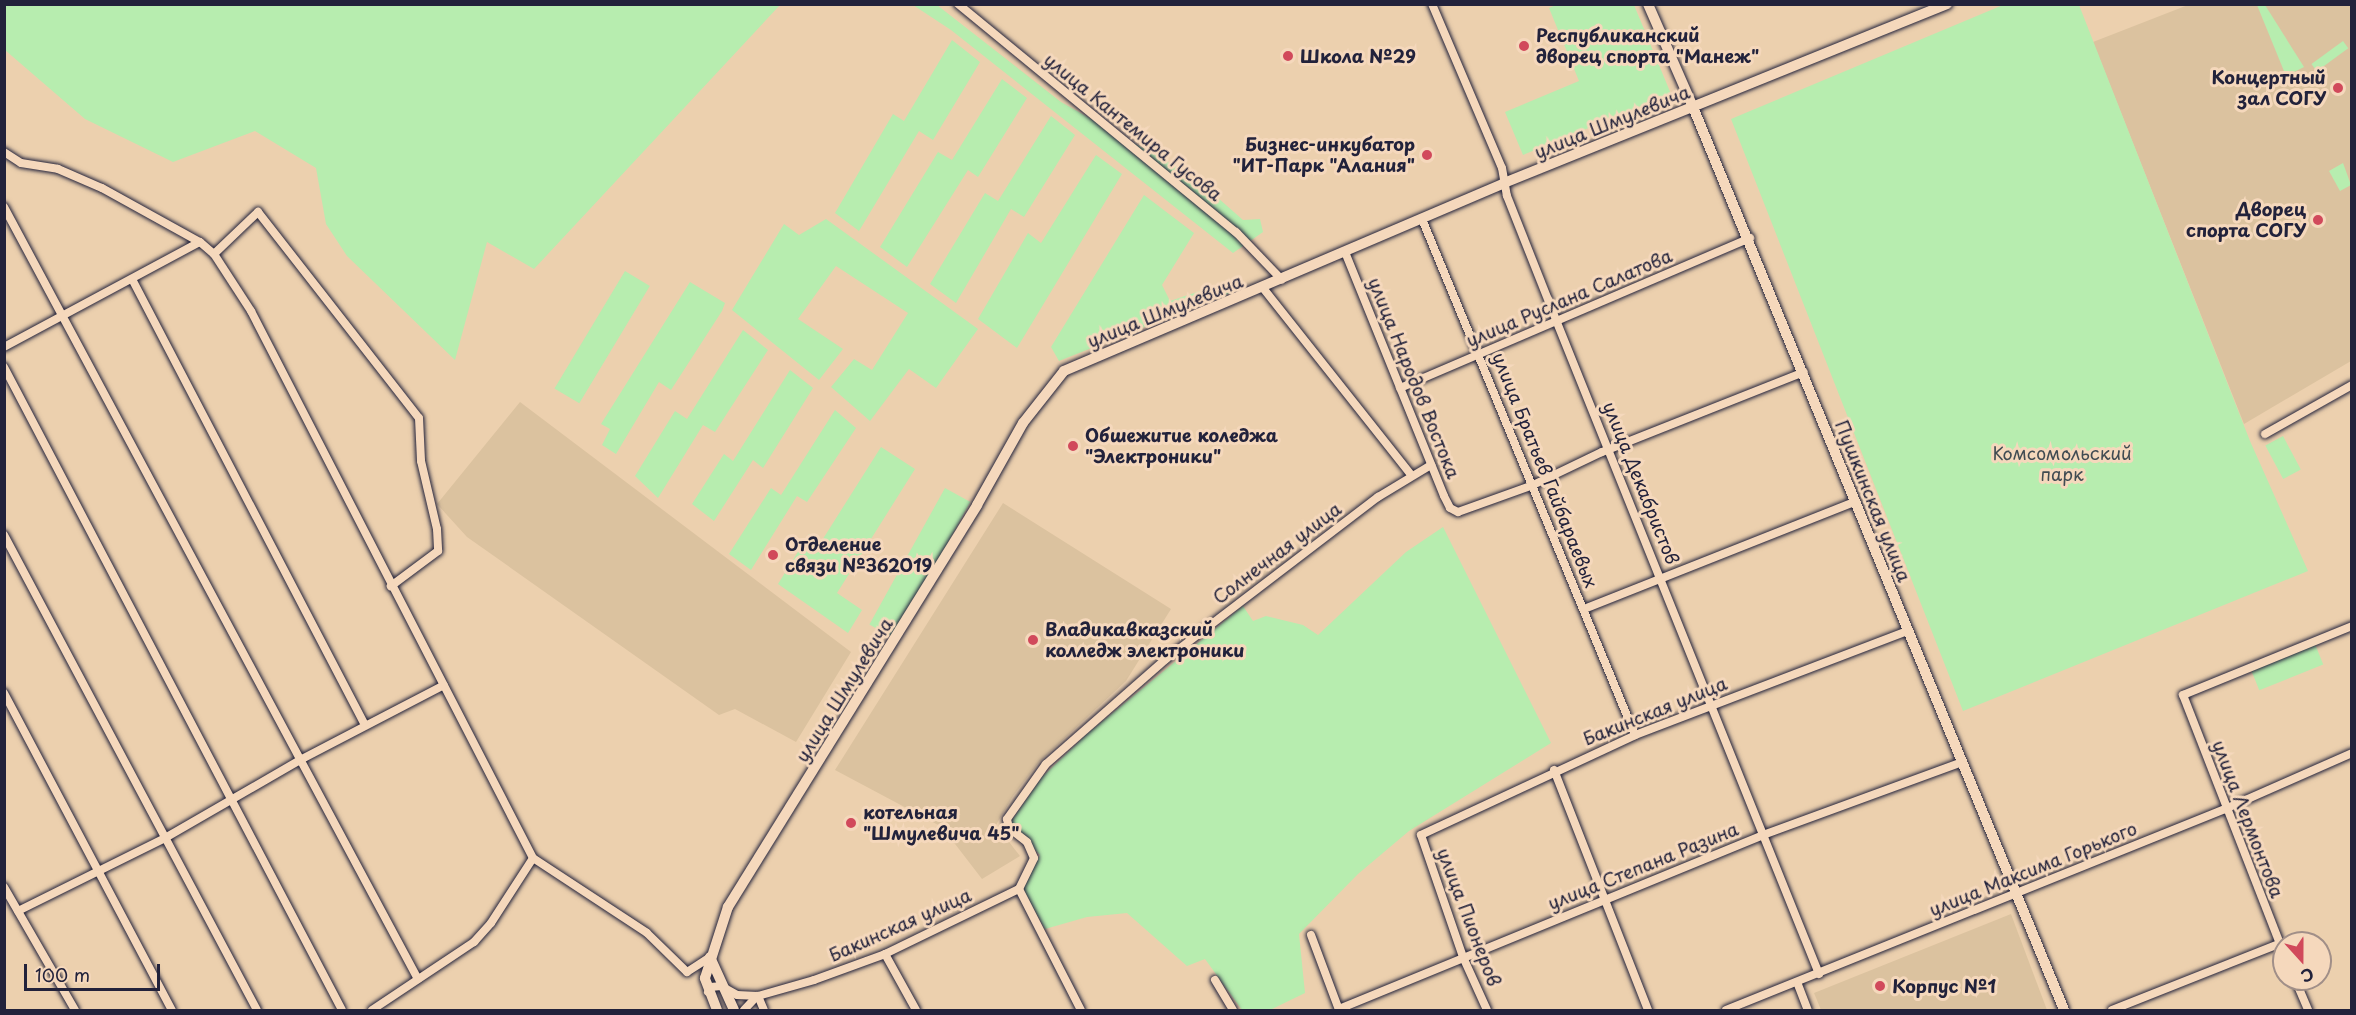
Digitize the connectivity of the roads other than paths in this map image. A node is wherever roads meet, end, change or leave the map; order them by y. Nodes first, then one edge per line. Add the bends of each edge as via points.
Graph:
1 (958, 4) edge
2 (1432, 4) edge
3 (1648, 4) edge
4 (1947, 4) edge
5 (1693, 107) junction
6 (4, 152) edge
7 (1504, 183) junction
8 (4, 207) edge
9 (1422, 219) junction
10 (1750, 238) junction
11 (201, 242) junction
12 (1345, 252) junction
13 (214, 254) junction
14 (132, 279) junction
15 (1282, 280) junction
16 (1263, 288) junction
17 (64, 315) junction
18 (1556, 320) junction
19 (4, 347) edge
20 (1480, 355) junction
21 (4, 367) edge
22 (1804, 372) junction
23 (2352, 385) edge
24 (1400, 388) junction
25 (2265, 434) dead end
26 (1610, 449) junction
27 (1431, 465) junction
28 (1411, 475) junction
29 (1533, 485) junction
30 (1854, 502) junction
31 (4, 535) edge
32 (1660, 576) junction
33 (391, 586) junction
34 (1584, 609) junction
35 (2352, 626) edge
36 (1907, 631) junction
37 (444, 685) junction
38 (4, 693) edge
39 (1713, 706) junction
40 (365, 725) junction
41 (1635, 735) junction
42 (2352, 753) edge
43 (300, 760) junction
44 (1963, 762) junction
45 (1554, 770) junction
46 (231, 799) junction
47 (2225, 809) junction
48 (1421, 835) joint
49 (1763, 835) junction
50 (165, 838) junction
51 (533, 858) junction
52 (99, 872) junction
53 (4, 887) edge
54 (1019, 889) junction
55 (2015, 892) junction
56 (1605, 900) junction
57 (18, 911) junction
58 (2274, 931) edge
59 (1311, 935) dead end
60 (2272, 947) edge
61 (885, 954) junction
62 (710, 957) junction
63 (1463, 957) junction
64 (1819, 974) junction
65 (418, 979) junction
66 (1215, 980) dead end
67 (1797, 982) junction
68 (721, 986) junction
69 (2300, 991) edge
70 (708, 993) junction
71 (758, 996) junction
72 (1339, 1010) edge
73 (75, 1011) edge
74 (172, 1011) edge
75 (257, 1011) edge
76 (342, 1011) edge
77 (372, 1011) edge
78 (717, 1011) edge
79 (734, 1011) edge
80 (744, 1011) edge
81 (764, 1011) edge
82 (916, 1011) edge
83 (1081, 1011) edge
84 (1233, 1011) edge
85 (1487, 1011) edge
86 (1648, 1011) edge
87 (1726, 1011) edge
88 (1808, 1011) edge
89 (2064, 1011) edge
90 (2112, 1011) edge
91 (2308, 1011) edge

1 - 15 street, улица Кантемира Гусова via 1236,232
2 - 7 street, улица Декабристов via 1502,168
3 - 5 main road, Пушкинская улица
4 - 5 main road, улица Шмулевича
5 - 7 main road, улица Шмулевича
5 - 10 main road, Пушкинская улица
6 - 11 street via 21,163 58,169 102,188
7 - 9 main road, улица Шмулевича
7 - 18 street, улица Декабристов
8 - 17 street
9 - 12 main road, улица Шмулевича
9 - 20 street, улица Братьев Гайбараевых
10 - 18 street, улица Руслана Салатова
10 - 22 main road, Пушкинская улица
11 - 13 street
11 - 14 street
12 - 15 main road, улица Шмулевича
12 - 24 street, улица Народов Востока
13 - 33 street via 251,311
13 - 33 street via 258,212 419,418 421,461 437,529 438,552
14 - 17 street
14 - 40 street
15 - 16 main road, улица Шмулевича
16 - 28 street
16 - 62 main road, улица Шмулевича via 1064,371 1053,380 728,907
17 - 19 street
17 - 43 street
18 - 20 street, улица Руслана Салатова
18 - 26 street, улица Декабристов
20 - 24 street, улица Руслана Салатова
20 - 29 street, улица Братьев Гайбараевых
21 - 46 street
22 - 26 street
22 - 30 main road, Пушкинская улица
23 - 25 street
24 - 27 street, улица Народов Востока
26 - 29 street
26 - 32 street, улица Декабристов
27 - 28 street, Солнечная улица
27 - 29 street, улица Народов Востока via 1450,508 1458,512
28 - 54 street, Солнечная улица via 1166,659 1046,764 1008,819 1009,828 1027,842 1034,858
29 - 34 street, улица Братьев Гайбараевых
30 - 32 street
30 - 36 main road, Пушкинская улица
31 - 50 street
32 - 34 street
32 - 39 street, улица Декабристов
33 - 37 street
34 - 41 street, улица Братьев Гайбараевых
35 - 47 street, улица Лермонтова via 2183,695
36 - 39 street, Бакинская улица
36 - 44 main road, Пушкинская улица
37 - 40 street
37 - 51 street
38 - 52 street
39 - 41 street, Бакинская улица
39 - 49 street, улица Декабристов
40 - 43 street
41 - 45 street, Бакинская улица
42 - 47 street, улица Максима Горького
43 - 46 street
43 - 65 street
44 - 49 street, улица Степана Разина
44 - 55 main road, Пушкинская улица
45 - 48 street, Бакинская улица
45 - 56 street
46 - 50 street
46 - 76 street
47 - 55 street, улица Максима Горького
47 - 58 street, улица Лермонтова
48 - 63 street, улица Пионеров
49 - 56 street, улица Степана Разина
49 - 64 street, улица Декабристов
50 - 52 street
50 - 75 street
51 - 62 street via 647,933 687,972
51 - 65 street via 474,942
52 - 57 street
52 - 74 street
53 - 57 street
54 - 61 street, Бакинская улица
54 - 83 street
55 - 64 street, улица Максима Горького
55 - 89 main road, Пушкинская улица
56 - 63 street, улица Степана Разина
56 - 86 street
57 - 73 street
59 - 72 street
60 - 90 street
61 - 71 street, Бакинская улица
61 - 82 street
62 - 68 main road
62 - 70 main road, улица Шмулевича via 705,978
63 - 72 street, улица Степана Разина
63 - 85 street, улица Пионеров
64 - 67 street, улица Максима Горького
65 - 77 street
66 - 84 street
67 - 87 street, улица Максима Горького
67 - 88 street
68 - 70 street via 711,987
68 - 71 street, Бакинская улица via 737,994
68 - 79 main road
69 - 91 street
70 - 78 main road
71 - 80 street, Бакинская улица
71 - 81 street

